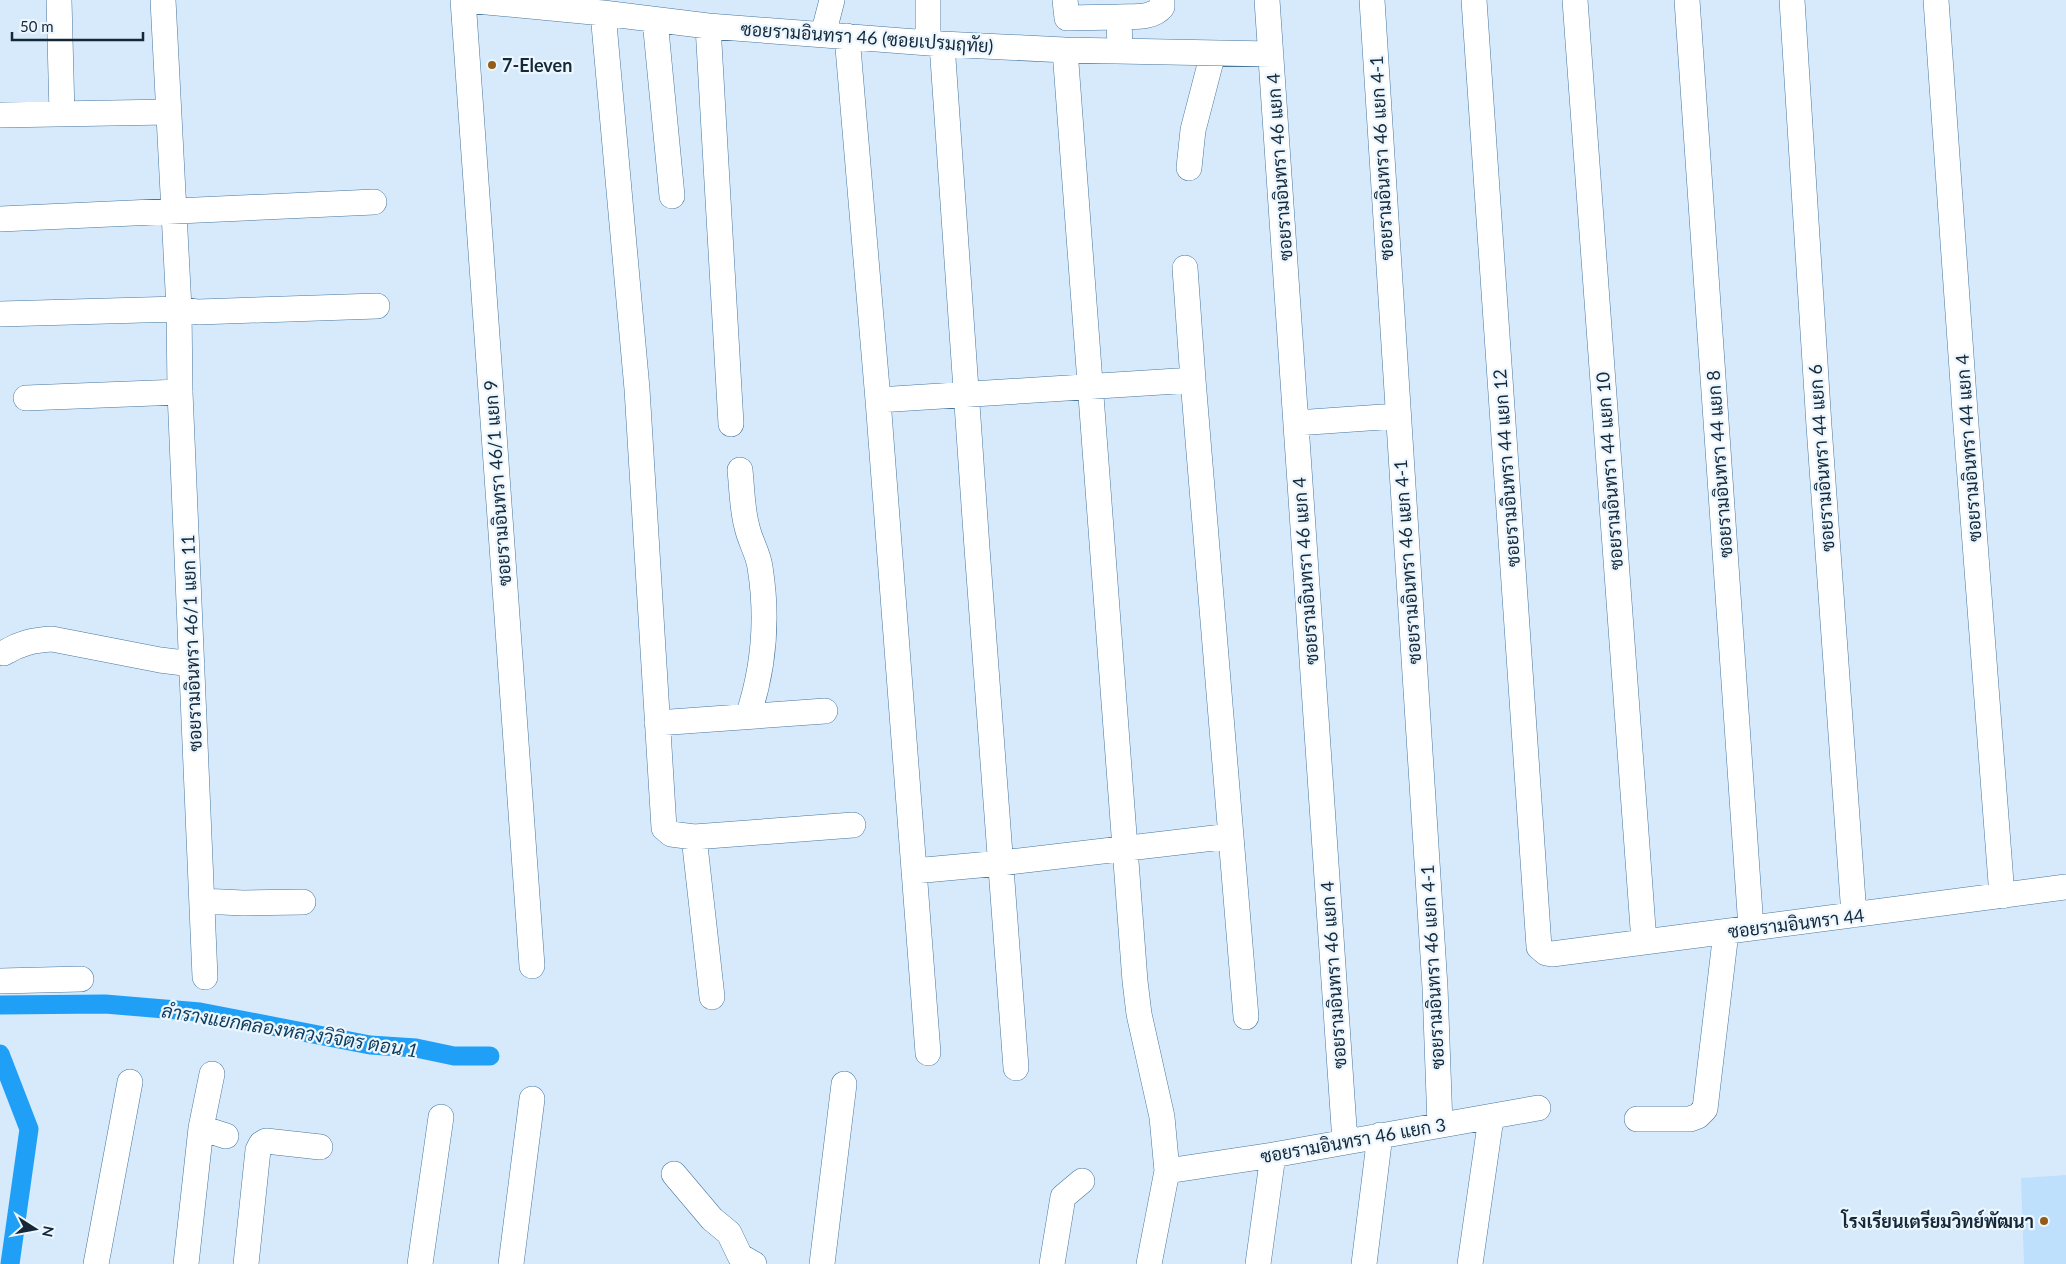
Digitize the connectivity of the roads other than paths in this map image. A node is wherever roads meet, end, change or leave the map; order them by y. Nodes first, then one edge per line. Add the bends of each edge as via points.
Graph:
1 (60, 0) edge
2 (163, 0) edge
3 (464, 0) edge
4 (832, 0) edge
5 (928, 0) edge
6 (1065, 0) edge
7 (1162, 0) edge
8 (1267, 0) edge
9 (1372, 0) edge
10 (1474, 0) edge
11 (1575, 0) edge
12 (1687, 0) edge
13 (1792, 0) edge
14 (1936, 0) edge
15 (539, 3) edge
16 (603, 13) junction
17 (1119, 16) junction
18 (655, 20) junction
19 (708, 26) junction
20 (835, 36) junction
21 (935, 43) junction
22 (1065, 50) junction
23 (1120, 51) junction
24 (1213, 53) junction
25 (1271, 54) junction
26 (168, 112) junction
27 (62, 114) junction
28 (0, 115) edge
29 (1189, 168) dead end
30 (672, 196) dead end
31 (374, 202) dead end
32 (173, 211) junction
33 (0, 219) edge
34 (1185, 268) dead end
35 (377, 306) dead end
36 (179, 309) junction
37 (0, 314) edge
38 (1193, 380) junction
39 (1090, 387) junction
40 (180, 392) junction
41 (967, 394) junction
42 (26, 398) dead end
43 (878, 400) junction
44 (1397, 416) junction
45 (1296, 423) junction
46 (731, 424) dead end
47 (740, 470) dead end
48 (4, 653) dead end
49 (192, 664) junction
50 (825, 711) dead end
51 (748, 716) junction
52 (657, 723) junction
53 (853, 825) dead end
54 (1231, 836) junction
55 (694, 837) junction
56 (1125, 849) junction
57 (1001, 863) junction
58 (914, 871) junction
59 (2066, 887) edge
60 (2002, 896) junction
61 (202, 901) junction
62 (304, 902) dead end
63 (1854, 915) junction
64 (1751, 928) junction
65 (1726, 932) junction
66 (1538, 936) joint
67 (1644, 942) junction
68 (532, 966) dead end
69 (206, 977) dead end
70 (0, 980) edge
71 (81, 980) dead end
72 (712, 997) dead end
73 (1246, 1017) dead end
74 (928, 1053) dead end
75 (1016, 1068) dead end
76 (212, 1074) dead end
77 (130, 1082) dead end
78 (844, 1084) dead end
79 (532, 1099) dead end
80 (1538, 1108) dead end
81 (441, 1117) dead end
82 (1491, 1118) junction
83 (1637, 1119) dead end
84 (1440, 1125) junction
85 (201, 1128) junction
86 (1380, 1135) junction
87 (226, 1136) dead end
88 (1345, 1142) junction
89 (320, 1148) dead end
90 (1273, 1155) junction
91 (1167, 1171) junction
92 (674, 1174) dead end
93 (1082, 1180) dead end
94 (96, 1264) edge
95 (186, 1264) edge
96 (246, 1264) edge
97 (420, 1264) edge
98 (511, 1264) edge
99 (754, 1264) edge
100 (822, 1264) edge
101 (1052, 1264) edge
102 (1149, 1264) edge
103 (1258, 1264) edge
104 (1364, 1264) edge
105 (1470, 1264) edge

1 - 27 street
2 - 26 street, ซอยรามอินทรา 46/1 แยก 11
3 - 15 street, ซอยรามอินทรา 46 (ซอยเปรมฤทัย)
3 - 68 street, ซอยรามอินทรา 46/1 แยก 9
4 - 20 street
5 - 21 street
6 - 17 street via 1066,18
7 - 17 street via 1162,7 1157,13
8 - 25 street, ซอยรามอินทรา 46 แยก 4
9 - 44 street, ซอยรามอินทรา 46 แยก 4-1
10 - 66 street, ซอยรามอินทรา 44 แยก 12
11 - 67 street, ซอยรามอินทรา 44 แยก 10
12 - 64 street, ซอยรามอินทรา 44 แยก 8
13 - 63 street, ซอยรามอินทรา 44 แยก 6
14 - 60 street, ซอยรามอินทรา 44 แยก 4
15 - 16 street, ซอยรามอินทรา 46 (ซอยเปรมฤทัย)
16 - 18 street, ซอยรามอินทรา 46 (ซอยเปรมฤทัย)
16 - 52 street via 637,388
17 - 23 street
18 - 19 street, ซอยรามอินทรา 46 (ซอยเปรมฤทัย)
18 - 30 street
19 - 20 street, ซอยรามอินทรา 46 (ซอยเปรมฤทัย)
19 - 46 street
20 - 21 street, ซอยรามอินทรา 46 (ซอยเปรมฤทัย)
20 - 43 street
21 - 22 street, ซอยรามอินทรา 46 (ซอยเปรมฤทัย)
21 - 41 street
22 - 23 street, ซอยรามอินทรา 46 (ซอยเปรมฤทัย)
22 - 39 street
23 - 24 street, ซอยรามอินทรา 46 (ซอยเปรมฤทัย)
24 - 25 street, ซอยรามอินทรา 46 (ซอยเปรมฤทัย)
24 - 29 street via 1192,130
25 - 45 street, ซอยรามอินทรา 46 แยก 4
26 - 27 street
26 - 32 street, ซอยรามอินทรา 46/1 แยก 11
27 - 28 street
31 - 32 street
32 - 33 street
32 - 36 street, ซอยรามอินทรา 46/1 แยก 11
34 - 38 street
35 - 36 street via 198,312
36 - 37 street
36 - 40 street, ซอยรามอินทรา 46/1 แยก 11
38 - 39 street
38 - 54 street
39 - 41 street
39 - 56 street
40 - 42 street
40 - 49 street, ซอยรามอินทรา 46/1 แยก 11
41 - 43 street
41 - 57 street
43 - 58 street
44 - 45 street
44 - 84 street, ซอยรามอินทรา 46 แยก 4-1 via 1435,987
45 - 88 street, ซอยรามอินทรา 46 แยก 4
47 - 51 street via 746,526 760,566 764,611 763,646
48 - 49 street via 16,645 52,639
49 - 61 street, ซอยรามอินทรา 46/1 แยก 11
50 - 51 street
51 - 52 street
52 - 55 street via 664,828 671,834
53 - 55 street
54 - 56 street
54 - 73 street
55 - 72 street
56 - 57 street
56 - 91 street via 1139,1014 1159,1101
57 - 58 street
57 - 75 street
58 - 74 street
59 - 60 street, ซอยรามอินทรา 44
60 - 63 street, ซอยรามอินทรา 44
61 - 62 street
61 - 69 street, ซอยรามอินทรา 46/1 แยก 11
63 - 64 street, ซอยรามอินทรา 44
64 - 65 street, ซอยรามอินทรา 44
65 - 67 street, ซอยรามอินทรา 44
65 - 83 street via 1705,1109 1690,1119
66 - 67 street, ซอยรามอินทรา 44 via 1542,950 1552,954
70 - 71 street
76 - 85 street
77 - 94 street
78 - 100 street
79 - 98 street
80 - 82 street, ซอยรามอินทรา 46 แยก 3
81 - 97 street
82 - 84 street, ซอยรามอินทรา 46 แยก 3
82 - 105 street
84 - 86 street, ซอยรามอินทรา 46 แยก 3
85 - 87 street
85 - 95 street
86 - 88 street, ซอยรามอินทรา 46 แยก 3
86 - 104 street
88 - 90 street, ซอยรามอินทรา 46 แยก 3
89 - 96 street via 266,1141 261,1144
90 - 91 street, ซอยรามอินทรา 46 แยก 3
90 - 103 street
91 - 102 street
92 - 99 street via 712,1219 729,1233 740,1256
93 - 101 street via 1063,1197

